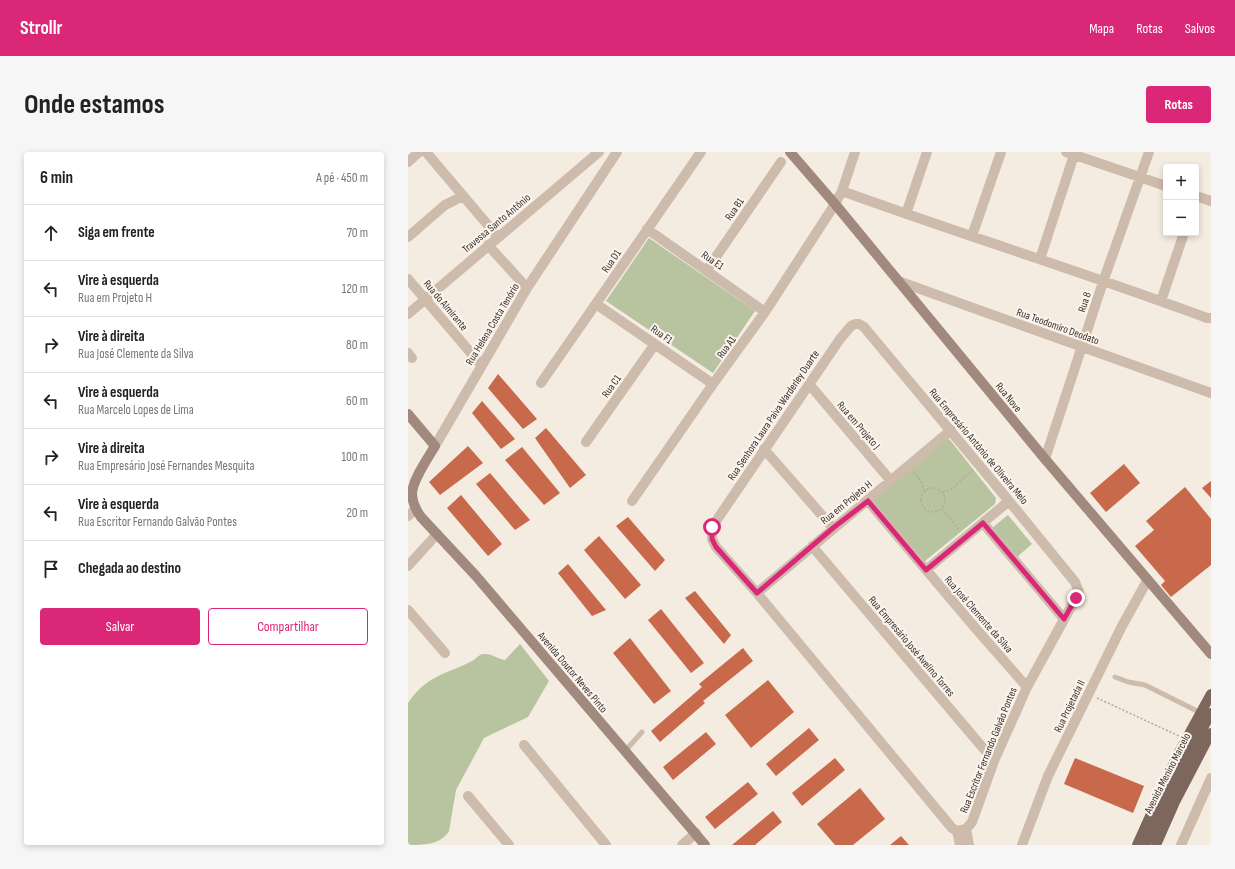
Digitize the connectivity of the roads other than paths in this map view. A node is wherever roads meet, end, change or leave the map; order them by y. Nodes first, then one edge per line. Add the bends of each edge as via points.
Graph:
1 (419, 152) edge
2 (426, 152) edge
3 (599, 152) edge
4 (617, 152) edge
5 (701, 152) edge
6 (790, 152) edge
7 (855, 152) edge
8 (927, 152) edge
9 (1001, 152) edge
10 (1149, 152) edge
11 (1070, 153) edge
12 (408, 162) edge
13 (781, 162) dead end
14 (1140, 177) junction
15 (1163, 185) edge
16 (842, 191) junction
17 (463, 196) junction
18 (1199, 198) edge
19 (1211, 201) edge
20 (835, 204) junction
21 (906, 214) junction
22 (647, 229) junction
23 (972, 236) junction
24 (1183, 236) edge
25 (408, 237) edge
26 (498, 237) junction
27 (488, 245) junction
28 (1040, 259) junction
29 (707, 270) junction
30 (408, 280) edge
31 (898, 281) junction
32 (1103, 282) junction
33 (527, 288) junction
34 (425, 299) junction
35 (1161, 301) junction
36 (596, 304) junction
37 (765, 312) junction
38 (408, 314) edge
39 (1209, 318) edge
40 (859, 324) joint
41 (655, 344) junction
42 (1082, 348) junction
43 (481, 365) junction
44 (541, 383) dead end
45 (713, 384) junction
46 (809, 384) junction
47 (1211, 394) edge
48 (408, 414) edge
49 (951, 430) junction
50 (586, 442) dead end
51 (435, 446) junction
52 (764, 449) junction
53 (1045, 459) junction
54 (891, 481) junction
55 (632, 501) dead end
56 (868, 501) junction
57 (1009, 501) junction
58 (415, 514) edge
59 (983, 523) junction
60 (833, 528) junction
61 (437, 534) junction
62 (812, 546) junction
63 (408, 566) edge
64 (926, 570) junction
65 (1147, 581) junction
66 (1077, 586) joint
67 (757, 593) junction
68 (408, 610) edge
69 (1064, 619) junction
70 (446, 653) dead end
71 (1211, 654) edge
72 (1115, 677) dead end
73 (1027, 687) junction
74 (1211, 694) edge
75 (1206, 713) edge
76 (642, 732) dead end
77 (1211, 733) edge
78 (1199, 736) junction
79 (1184, 743) junction
80 (524, 745) dead end
81 (625, 751) junction
82 (994, 761) junction
83 (1211, 778) edge
84 (468, 796) dead end
85 (961, 830) junction
86 (696, 834) junction
87 (509, 845) edge
88 (606, 845) edge
89 (682, 845) edge
90 (705, 845) edge
91 (960, 845) edge
92 (968, 845) edge
93 (1022, 845) edge
94 (1137, 845) edge
95 (1145, 845) edge
96 (1157, 845) edge
97 (1181, 845) edge

1 - 12 street
2 - 17 street
3 - 26 street, Travessa Santo Antônio
4 - 33 street, Rua Helena Costa Tenório
5 - 22 street, Rua D1
6 - 20 street, Rua Nove
7 - 16 street, Rua A1
8 - 21 street
9 - 23 street
10 - 14 street, Rua 8
11 - 14 street
11 - 28 street
13 - 29 street, Rua B1
14 - 15 street
14 - 32 street, Rua 8
16 - 20 street, Rua A1
16 - 21 street
17 - 25 street via 446,205
17 - 26 street
18 - 19 street
20 - 31 street, Rua Nove
20 - 37 street, Rua A1
21 - 23 street
22 - 29 street, Rua E1
22 - 36 street, Rua D1
23 - 28 street
24 - 35 street
26 - 27 street, Travessa Santo Antônio
27 - 33 street
27 - 34 street, Travessa Santo Antônio
28 - 32 street
29 - 37 street, Rua E1
30 - 34 street, Rua do Almirante
31 - 42 street, Rua Teodomiro Deodato
31 - 53 street, Rua Nove
32 - 35 street
32 - 42 street, Rua 8
33 - 43 street, Rua Helena Costa Tenório
34 - 38 street, Travessa Santo Antônio
34 - 43 street, Rua do Almirante
35 - 39 street
36 - 41 street, Rua F1
36 - 44 street, Rua D1
37 - 45 street, Rua A1
40 - 46 street, Rua Senhora Laura Paiva Warderley Duarte via 851,326 840,339
40 - 49 street, Rua Empresário Antônio de Oliveira Melo
41 - 45 street, Rua F1
41 - 50 street, Rua C1
42 - 47 street, Rua Teodomiro Deodato
42 - 53 street, Rua 8
43 - 51 street, Rua Helena Costa Tenório
45 - 55 street, Rua A1
46 - 52 street, Rua Senhora Laura Paiva Warderley Duarte
46 - 54 street, Rua em Projeto J
48 - 51 street
49 - 54 street, Rua em Projeto H
49 - 57 street, Rua Empresário Antônio de Oliveira Melo
51 - 58 street, Rua Helena Costa Tenório via 412,492
52 - 60 street
52 - 67 street, Rua Senhora Laura Paiva Warderley Duarte via 712,527 712,539 716,547
53 - 65 street, Rua Nove
54 - 56 street, Rua em Projeto H
56 - 60 street, Rua em Projeto H
56 - 64 street, Rua José Clemente da Silva
57 - 59 street
57 - 66 street, Rua Empresário Antônio de Oliveira Melo
58 - 61 street, Avenida Doutor Neves Pinto
59 - 64 street
59 - 69 street
60 - 62 street, Rua em Projeto H
61 - 63 street
61 - 81 street, Avenida Doutor Neves Pinto
62 - 67 street, Rua em Projeto H
62 - 82 street, Rua Empresário José Avelino Torres
64 - 73 street, Rua José Clemente da Silva
65 - 71 street, Rua Nove
65 - 93 street, Rua Projetada II via 1048,776
66 - 69 street, Rua Escritor Fernando Galvão Pontes via 1079,592
67 - 85 street via 952,828
68 - 70 street
69 - 73 street, Rua Escritor Fernando Galvão Pontes
72 - 75 lane via 1145,685
73 - 82 street, Rua Escritor Fernando Galvão Pontes
74 - 75 main road
75 - 78 main road, Avenida Menino Marcelo
75 - 79 main road
76 - 81 lane
77 - 96 main road, Avenida Menino Marcelo via 1175,802
78 - 79 main road
78 - 95 main road, Avenida Menino Marcelo via 1166,798
79 - 94 main road
80 - 88 street
81 - 86 street, Avenida Doutor Neves Pinto
82 - 85 street, Rua Escritor Fernando Galvão Pontes via 972,822
83 - 97 street
84 - 87 street
85 - 91 street
85 - 92 street
86 - 89 street
86 - 90 street, Avenida Doutor Neves Pinto

